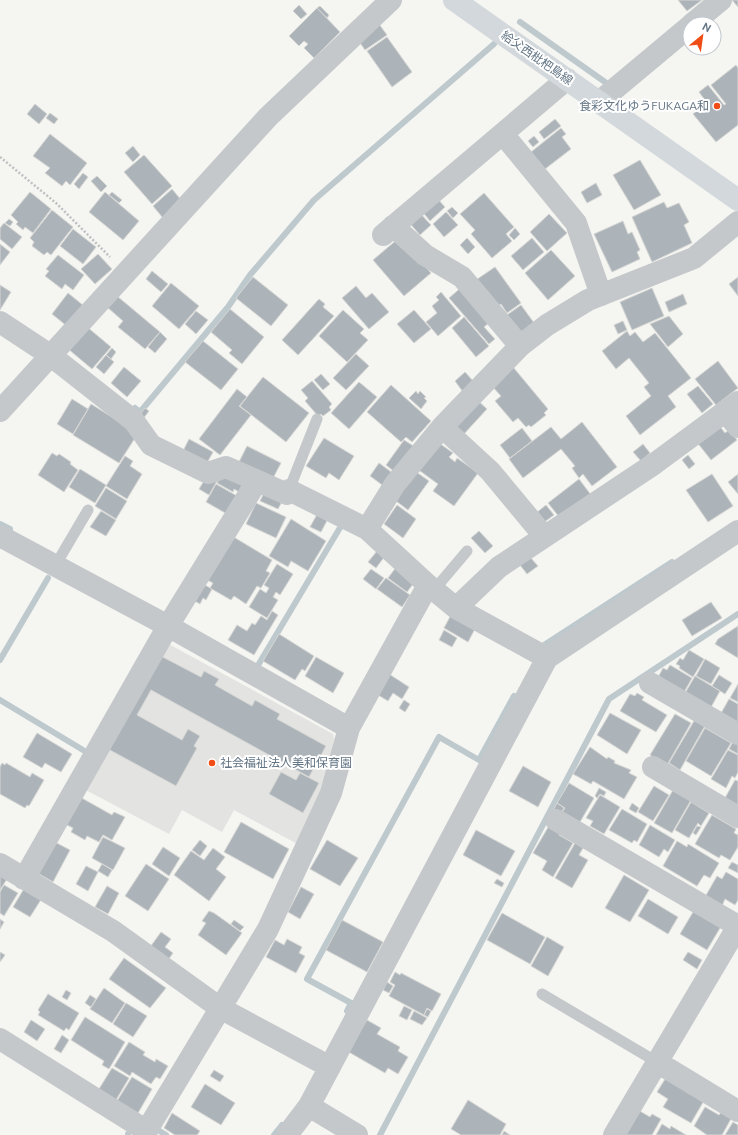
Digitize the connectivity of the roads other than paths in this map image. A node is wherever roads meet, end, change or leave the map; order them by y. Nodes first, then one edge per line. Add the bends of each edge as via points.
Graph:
1 (391, 0) edge
2 (454, 0) edge
3 (721, 0) edge
4 (702, 16) edge
5 (682, 33) edge
6 (567, 79) junction
7 (599, 102) junction
8 (503, 134) junction
9 (738, 200) edge
10 (738, 222) edge
11 (601, 295) junction
12 (0, 322) edge
13 (520, 346) junction
14 (50, 355) junction
15 (0, 411) edge
16 (734, 413) edge
17 (317, 419) dead end
18 (442, 427) junction
19 (256, 481) junction
20 (289, 490) junction
21 (88, 510) dead end
22 (367, 529) junction
23 (738, 531) edge
24 (0, 536) edge
25 (544, 536) junction
26 (467, 551) dead end
27 (55, 566) junction
28 (431, 588) junction
29 (456, 608) junction
30 (168, 626) junction
31 (546, 658) junction
32 (650, 683) dead end
33 (349, 728) junction
34 (738, 734) edge
35 (653, 767) dead end
36 (738, 818) edge
37 (556, 820) dead end
38 (0, 864) edge
39 (24, 879) junction
40 (738, 926) edge
41 (542, 994) dead end
42 (220, 1008) junction
43 (0, 1039) edge
44 (657, 1062) junction
45 (330, 1067) junction
46 (309, 1106) junction
47 (738, 1111) edge
48 (145, 1133) edge
49 (287, 1135) edge
50 (357, 1135) edge
51 (614, 1135) edge

1 - 14 street via 268,117
2 - 6 main road, 給父西枇杷島線
3 - 4 street
5 - 7 street
6 - 7 main road, 給父西枇杷島線
6 - 8 street
7 - 9 main road, 給父西枇杷島線
8 - 11 street via 576,222
8 - 13 street via 388,230 462,277
10 - 11 street via 694,258
11 - 13 street via 547,325
12 - 14 street
13 - 18 street
14 - 15 street
14 - 19 street via 134,421 151,445 208,473 226,467
16 - 25 street
17 - 20 lane
18 - 22 street via 395,484
18 - 25 street via 490,471
19 - 20 street via 287,494
19 - 30 street
20 - 22 street
21 - 27 lane
22 - 28 street
23 - 31 street
24 - 27 street
25 - 29 street via 500,567
26 - 28 lane
27 - 30 street
28 - 29 street
28 - 33 street
29 - 31 street
30 - 33 street
30 - 39 street
31 - 45 street
32 - 34 street
33 - 42 street via 331,793 268,929
35 - 36 street
37 - 40 street
38 - 39 street
39 - 42 street via 113,931
40 - 44 street
41 - 44 lane
42 - 45 street
42 - 48 street
43 - 48 street
44 - 47 street
44 - 51 street
45 - 46 street
46 - 49 street
46 - 50 street

